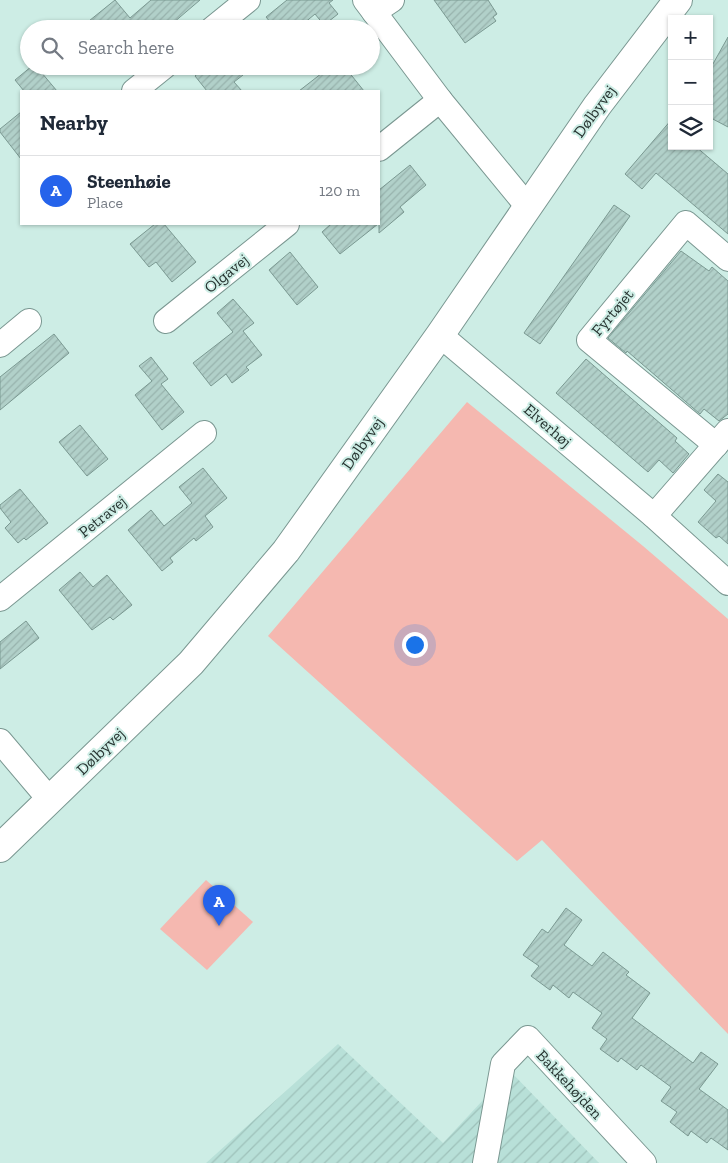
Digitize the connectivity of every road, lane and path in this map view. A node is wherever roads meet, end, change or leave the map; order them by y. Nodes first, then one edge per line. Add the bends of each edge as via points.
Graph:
1 (248, 0) edge
2 (678, 0) edge
3 (377, 4) edge
4 (223, 20) edge
5 (154, 75) edge
6 (135, 90) edge
7 (440, 100) junction
8 (380, 148) edge
9 (528, 207) junction
10 (286, 225) edge
11 (728, 259) edge
12 (30, 321) dead end
13 (166, 322) dead end
14 (440, 335) junction
15 (0, 345) edge
16 (204, 433) dead end
17 (722, 438) edge
18 (654, 516) junction
19 (728, 583) edge
20 (0, 599) edge
21 (0, 741) edge
22 (50, 800) junction
23 (0, 848) edge
24 (485, 1163) edge
25 (644, 1163) edge

1 - 4 street
2 - 9 street, Dølbyvej via 597,106
3 - 7 street
5 - 6 street
7 - 8 street
7 - 9 street
9 - 14 street, Dølbyvej
10 - 13 street, Olgavej
11 - 17 street, Fyrtøjet via 686,223 590,340
12 - 15 street
14 - 18 street, Elverhøj
14 - 22 street, Dølbyvej via 286,551 191,663
16 - 20 street, Petravej
17 - 18 street
18 - 19 street, Elverhøj
21 - 22 street
22 - 23 street, Dølbyvej
24 - 25 street, Bakkehøjden via 503,1064 528,1038

